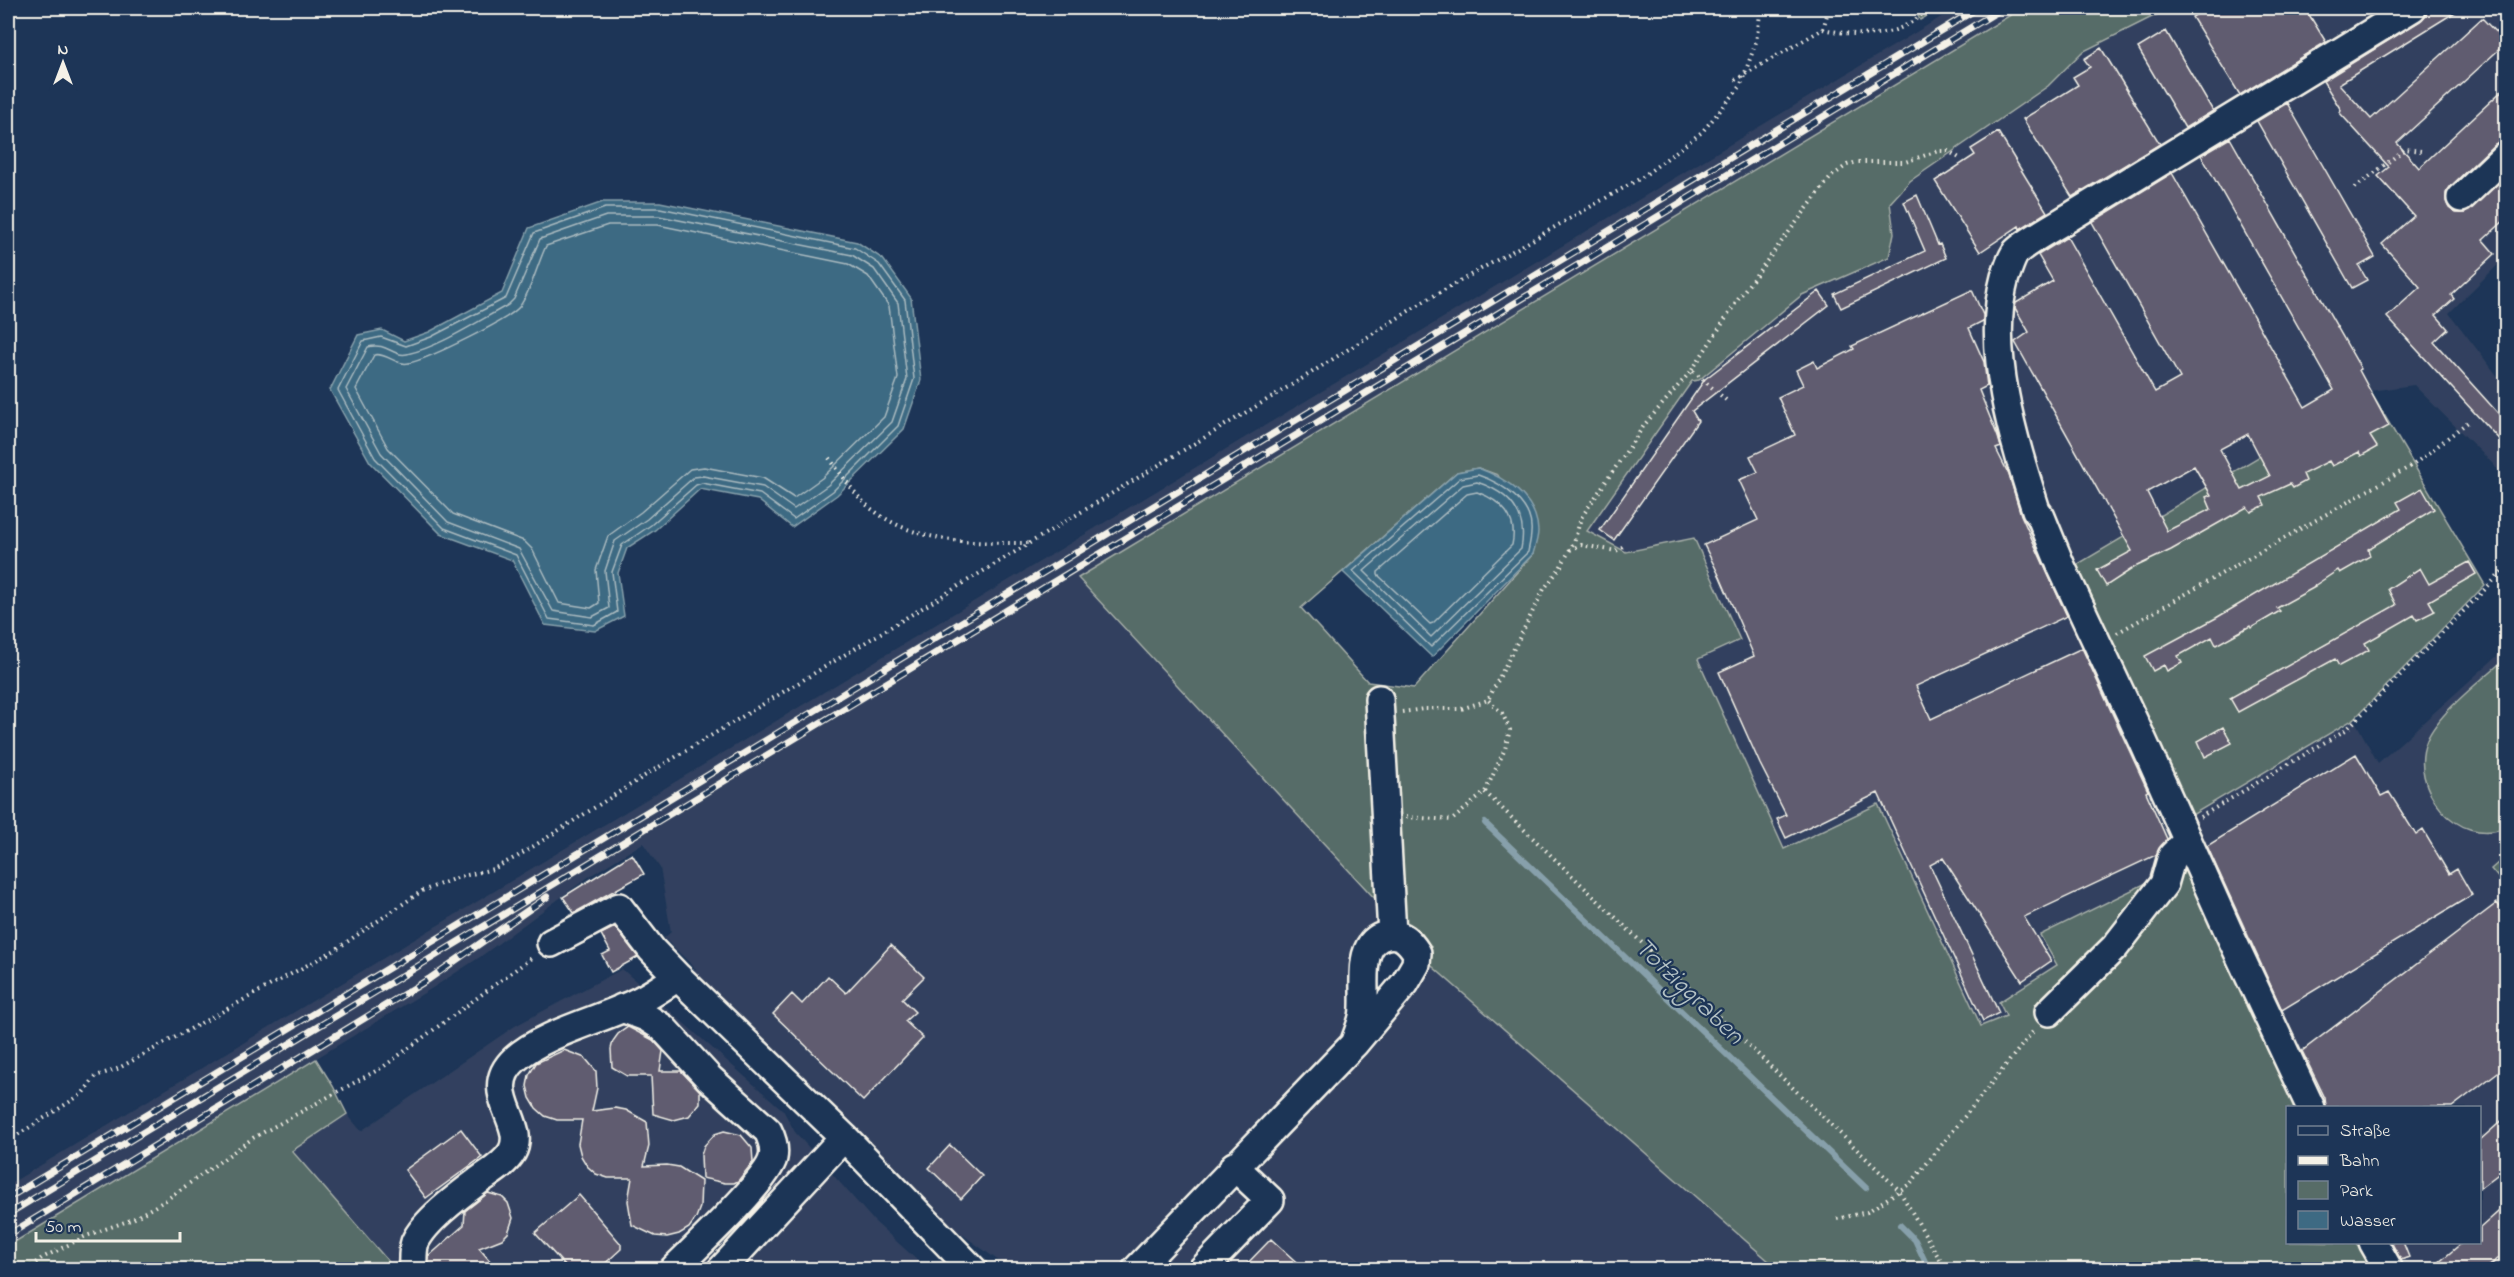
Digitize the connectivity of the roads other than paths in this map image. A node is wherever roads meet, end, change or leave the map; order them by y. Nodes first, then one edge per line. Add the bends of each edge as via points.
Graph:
1 (2412, 8) edge
2 (2506, 155) edge
3 (2461, 198) dead end
4 (1379, 699) dead end
5 (2184, 835) junction
6 (1392, 934) junction
7 (551, 943) road end
8 (678, 977) junction
9 (622, 1008) junction
10 (2049, 1012) road end
11 (1354, 1044) junction
12 (2311, 1106) edge
13 (844, 1137) junction
14 (1234, 1166) junction
15 (2374, 1244) edge
16 (412, 1269) edge
17 (673, 1269) edge
18 (721, 1269) edge
19 (973, 1269) edge
20 (1136, 1269) edge
21 (1202, 1269) edge
22 (2389, 1269) edge

1 - 5 street via 2016,252 2000,296 2005,392 2036,510
2 - 3 street
4 - 6 street
5 - 10 street via 2172,856 2164,884 2115,947
5 - 12 street
6 - 11 street via 1379,937 1365,957 1363,1017
6 - 11 street via 1411,944 1417,953 1416,964
7 - 8 street via 619,907
8 - 9 street
8 - 13 street
9 - 16 street via 531,1047 506,1069 501,1090 515,1137 512,1153 425,1228 415,1243
9 - 17 street via 663,1028 772,1139 773,1158 762,1178
11 - 14 street
13 - 18 street
13 - 19 street
14 - 20 street
14 - 21 street via 1270,1200
15 - 22 street

